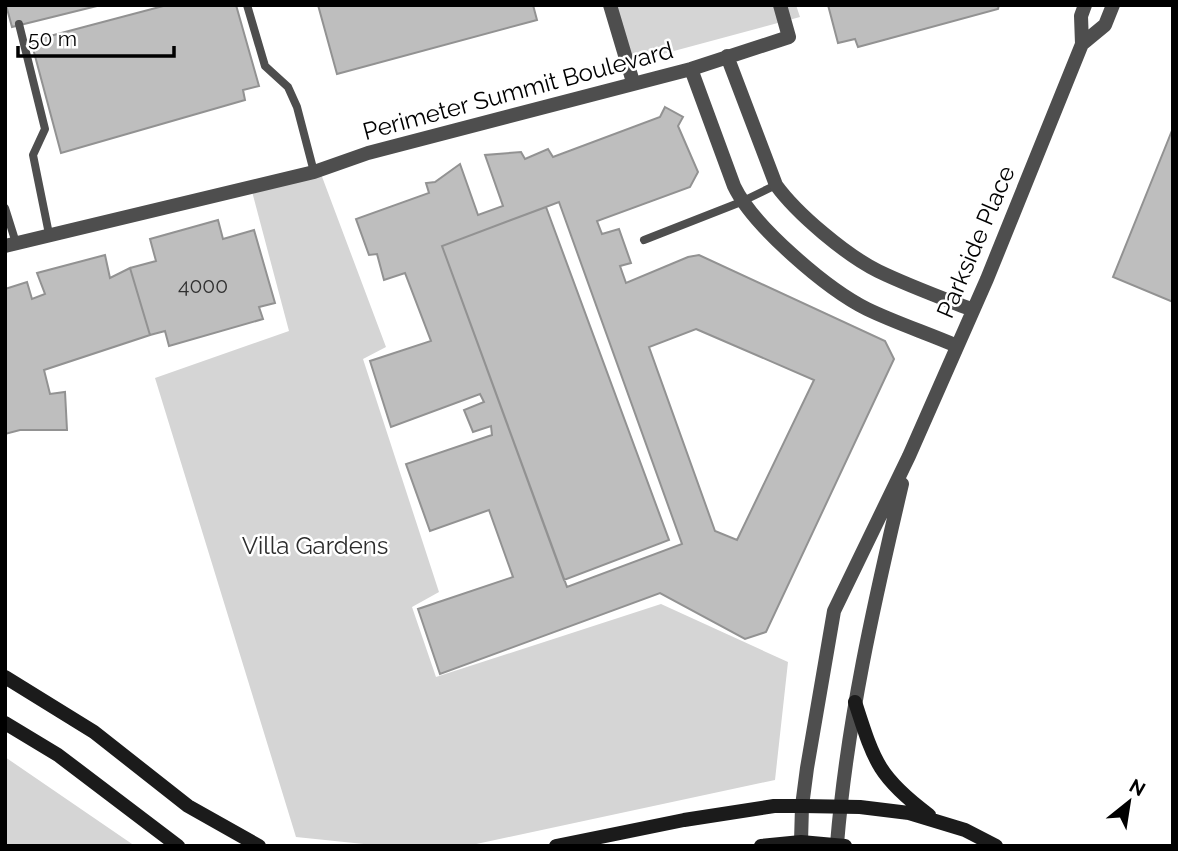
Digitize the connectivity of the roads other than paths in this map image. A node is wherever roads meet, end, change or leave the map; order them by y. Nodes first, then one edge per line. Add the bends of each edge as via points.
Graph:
1 (247, 5) edge
2 (610, 5) edge
3 (780, 5) edge
4 (1085, 5) edge
5 (1114, 5) edge
6 (19, 24) dead end
7 (1083, 44) junction
8 (727, 56) junction
9 (691, 69) junction
10 (633, 82) junction
11 (314, 172) junction
12 (776, 185) junction
13 (741, 202) junction
14 (5, 208) edge
15 (49, 234) junction
16 (643, 240) dead end
17 (11, 245) edge
18 (973, 310) junction
19 (957, 346) junction
20 (909, 456) junction
21 (5, 677) edge
22 (855, 702) junction
23 (5, 723) edge
24 (802, 806) junction
25 (840, 807) junction
26 (936, 820) junction
27 (801, 842) junction
28 (841, 845) edge
29 (178, 846) edge
30 (259, 846) edge
31 (555, 846) edge
32 (761, 846) edge
33 (996, 846) edge

1 - 11 lane via 265,66 288,87 297,107
2 - 10 street
3 - 8 street via 789,37
4 - 7 street, Parkside Place
5 - 7 street, Parkside Place via 1105,25
6 - 15 lane via 45,129 33,155
7 - 18 street, Parkside Place
8 - 9 street
8 - 12 street
9 - 10 street, Perimeter Summit Boulevard
9 - 13 street, Perimeter Summit Boulevard
10 - 11 street, Perimeter Summit Boulevard via 368,153
11 - 15 street, Perimeter Summit Boulevard
12 - 13 lane
12 - 18 street via 789,204 877,270
13 - 16 lane
13 - 19 street, Perimeter Summit Boulevard via 785,248 865,308
14 - 17 lane
15 - 17 street, Perimeter Summit Boulevard
18 - 19 street, Parkside Place
19 - 20 street, Parkside Place
20 - 22 street, Parkside Place
20 - 24 street, Parkside Place via 834,611
21 - 30 main road via 94,732 188,806
22 - 25 street, Parkside Place
22 - 26 main road via 881,770 907,799
23 - 29 main road via 58,755
24 - 25 main road
24 - 27 street, Parkside Place
24 - 31 main road via 684,820
25 - 26 main road
25 - 28 street, Parkside Place
26 - 33 main road
27 - 28 main road
27 - 32 main road

